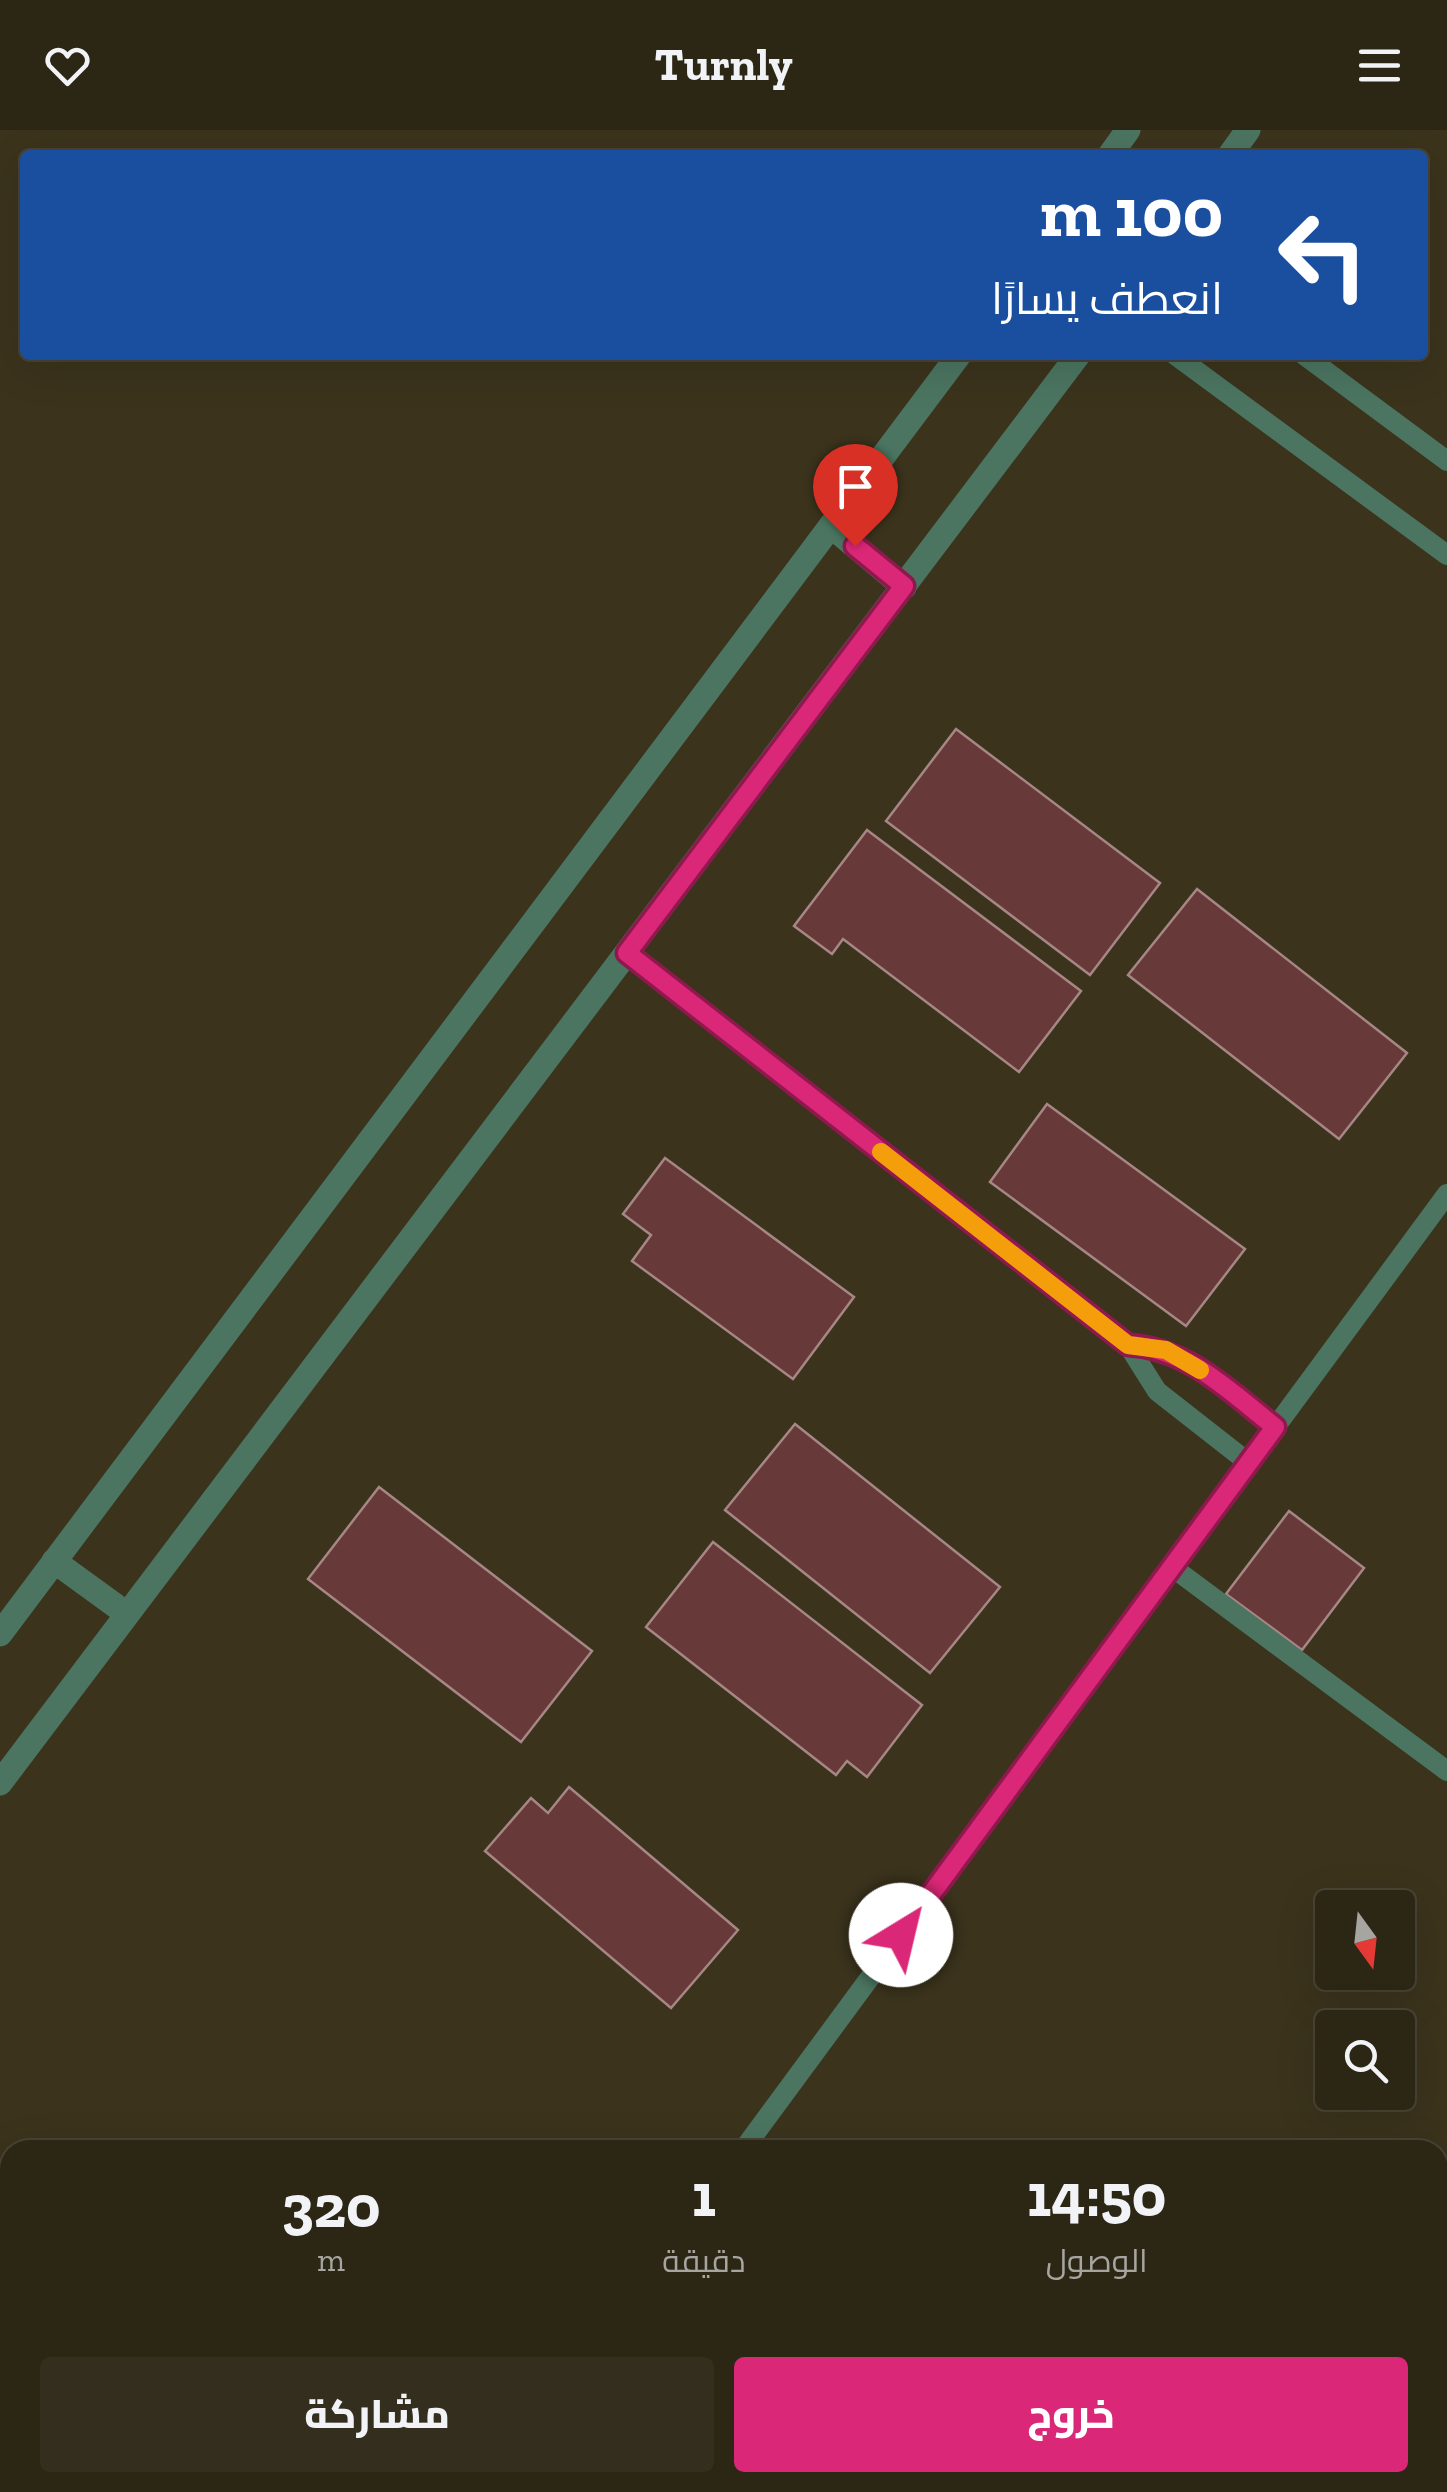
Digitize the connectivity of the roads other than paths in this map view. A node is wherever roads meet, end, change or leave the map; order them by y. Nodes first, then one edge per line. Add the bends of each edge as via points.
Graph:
1 (956, 360) edge
2 (1074, 360) edge
3 (1182, 360) edge
4 (1311, 360) edge
5 (1447, 461) edge
6 (831, 526) junction
7 (1447, 555) edge
8 (904, 586) junction
9 (627, 953) junction
10 (1447, 1194) edge
11 (1128, 1345) junction
12 (1275, 1427) junction
13 (1249, 1462) junction
14 (54, 1562) junction
15 (1172, 1566) junction
16 (127, 1614) junction
17 (0, 1634) edge
18 (1447, 1772) edge
19 (0, 1783) edge
20 (750, 2140) edge

1 - 6 street
2 - 8 street
3 - 7 lane
4 - 5 lane
6 - 8 street
6 - 14 street
8 - 9 street
9 - 11 lane
9 - 16 street
10 - 12 lane
11 - 12 lane via 1184,1358
11 - 13 lane via 1158,1390
12 - 13 lane
13 - 15 lane
14 - 16 street
14 - 17 street
15 - 18 lane
15 - 20 lane
16 - 19 street

